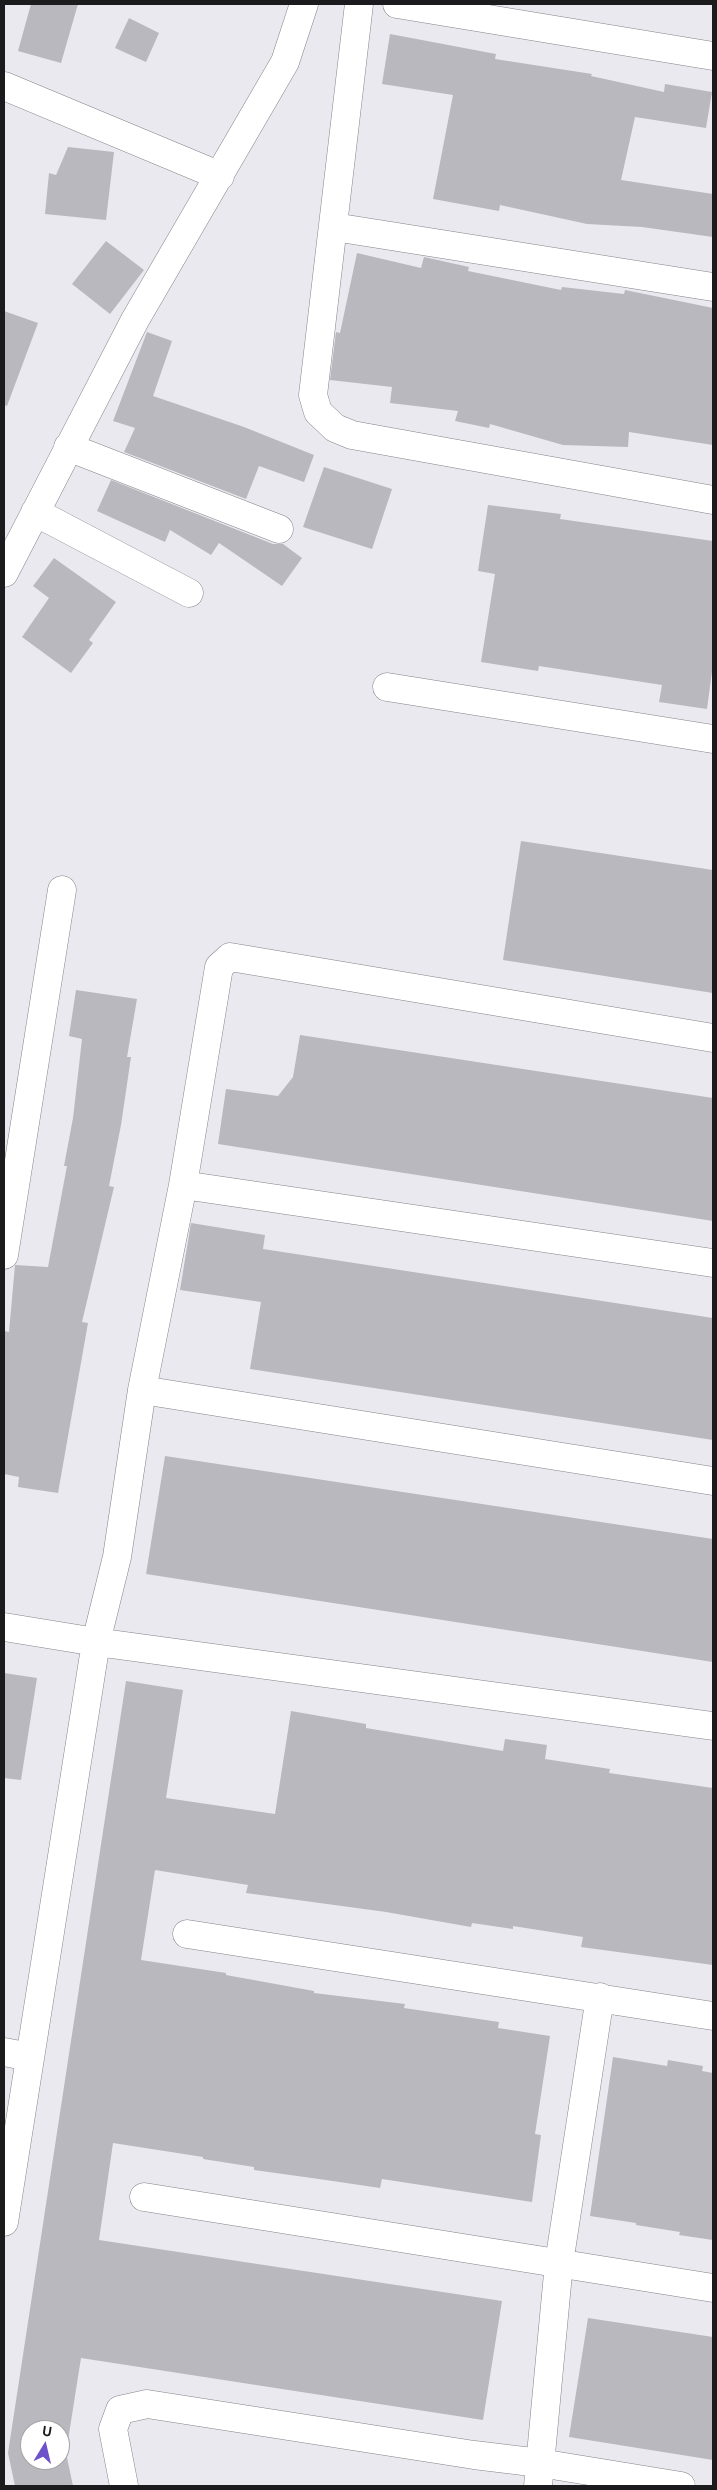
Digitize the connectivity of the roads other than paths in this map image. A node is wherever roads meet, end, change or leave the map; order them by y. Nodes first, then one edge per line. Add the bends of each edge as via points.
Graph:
1 (304, 4) edge
2 (359, 4) edge
3 (397, 4) edge
4 (713, 56) edge
5 (4, 86) edge
6 (220, 176) junction
7 (334, 227) junction
8 (713, 287) edge
9 (68, 447) junction
10 (713, 500) edge
11 (35, 512) junction
12 (279, 529) dead end
13 (4, 573) edge
14 (189, 593) dead end
15 (387, 687) dead end
16 (713, 739) edge
17 (62, 890) dead end
18 (713, 1038) edge
19 (183, 1185) junction
20 (4, 1255) edge
21 (713, 1264) edge
22 (142, 1390) junction
23 (713, 1481) edge
24 (4, 1627) edge
25 (96, 1642) junction
26 (713, 1726) edge
27 (187, 1934) dead end
28 (600, 1997) junction
29 (713, 2016) edge
30 (17, 2055) edge
31 (144, 2197) dead end
32 (4, 2222) edge
33 (559, 2263) junction
34 (713, 2288) edge
35 (539, 2474) edge
36 (124, 2486) edge
37 (681, 2486) edge

1 - 6 street via 285,62
2 - 7 street
3 - 4 street
5 - 6 street
6 - 9 street via 135,320
7 - 8 street
7 - 10 street via 313,395 318,412 334,428 352,435
9 - 11 street
9 - 12 street
11 - 13 street
11 - 14 street
15 - 16 street
17 - 20 street
18 - 19 street via 230,957 219,967
19 - 21 street
19 - 22 street
22 - 23 street
22 - 25 street via 117,1557
24 - 25 street
25 - 26 street
25 - 30 street
27 - 28 street
28 - 29 street
28 - 33 street
30 - 32 street
31 - 33 street
33 - 34 street
33 - 35 street
35 - 36 street via 474,2455 147,2404 120,2410 113,2429
35 - 37 street

